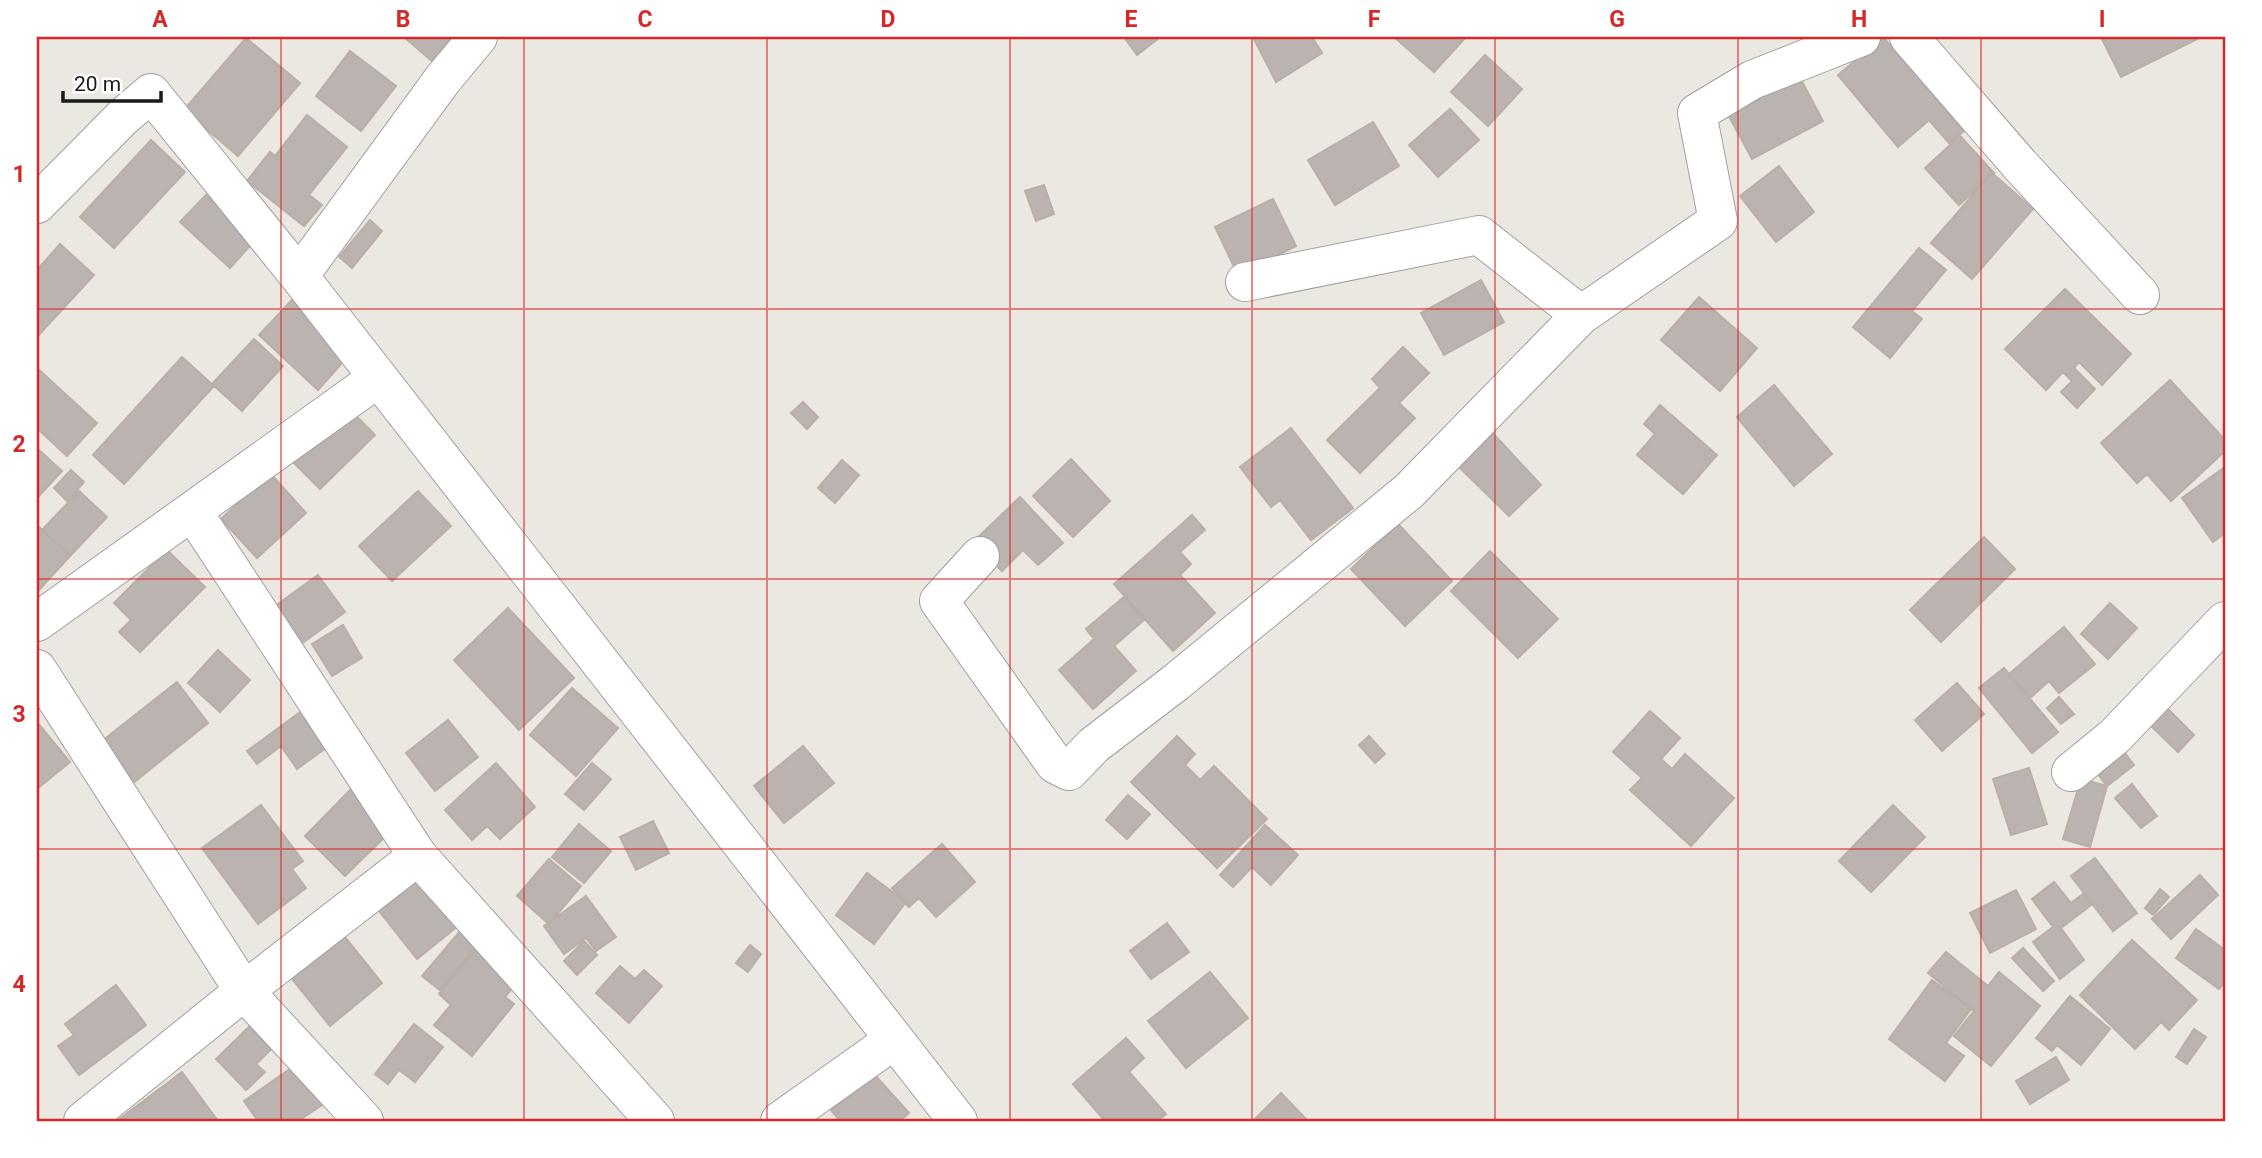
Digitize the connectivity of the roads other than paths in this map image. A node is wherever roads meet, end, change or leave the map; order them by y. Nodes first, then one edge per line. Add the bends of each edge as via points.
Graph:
1 (478, 37) edge
2 (1861, 37) edge
3 (1909, 37) edge
4 (37, 204) edge
5 (299, 276) junction
6 (1245, 282) dead end
7 (2140, 295) dead end
8 (1581, 315) junction
9 (378, 378) junction
10 (193, 512) junction
11 (979, 556) dead end
12 (2225, 621) edge
13 (37, 622) edge
14 (37, 669) edge
15 (2071, 772) dead end
16 (418, 856) junction
17 (244, 991) junction
18 (894, 1040) junction
19 (83, 1121) edge
20 (364, 1121) edge
21 (655, 1121) edge
22 (780, 1121) edge
23 (958, 1121) edge

1 - 5 street
2 - 8 street via 1752,80 1697,113 1718,221
3 - 7 street
4 - 5 street via 151,93
5 - 9 street
6 - 8 street via 1479,235
8 - 11 street via 1409,491 1094,745 1069,771 1055,764 939,601
9 - 10 street
9 - 18 street
10 - 13 street
10 - 16 street
12 - 15 street via 2115,736
14 - 17 street
16 - 17 street
16 - 21 street
17 - 19 street
17 - 20 street
18 - 22 street
18 - 23 street

